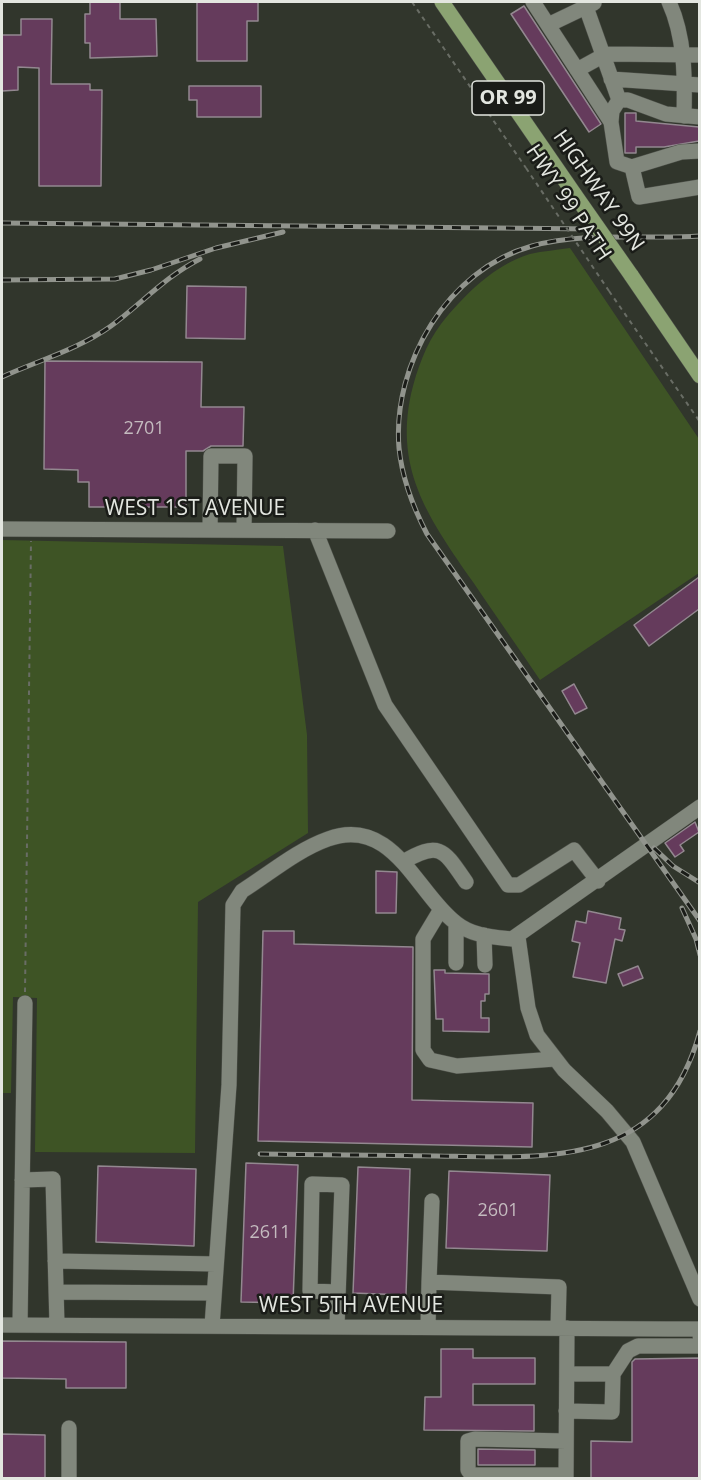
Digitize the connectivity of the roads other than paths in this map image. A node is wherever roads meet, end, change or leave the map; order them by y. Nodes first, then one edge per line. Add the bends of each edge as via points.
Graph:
1 (442, 2) edge
2 (533, 2) edge
3 (669, 2) edge
4 (593, 3) edge
5 (548, 24) junction
6 (683, 55) junction
7 (699, 55) edge
8 (603, 56) junction
9 (578, 70) junction
10 (612, 79) junction
11 (692, 85) edge
12 (619, 100) junction
13 (692, 116) edge
14 (611, 122) junction
15 (699, 151) edge
16 (632, 167) junction
17 (699, 187) edge
18 (699, 376) edge
19 (2, 529) edge
20 (210, 530) junction
21 (244, 530) junction
22 (315, 531) junction
23 (388, 531) dead end
24 (699, 807) edge
25 (403, 862) junction
26 (598, 881) junction
27 (466, 882) dead end
28 (441, 909) junction
29 (456, 924) junction
30 (484, 935) junction
31 (518, 937) junction
32 (456, 963) dead end
33 (484, 965) dead end
34 (25, 1003) road end
35 (555, 1059) junction
36 (22, 1180) junction
37 (432, 1201) dead end
38 (55, 1262) junction
39 (216, 1264) junction
40 (429, 1282) junction
41 (338, 1292) junction
42 (56, 1293) junction
43 (214, 1293) junction
44 (699, 1299) edge
45 (2, 1325) edge
46 (20, 1325) junction
47 (57, 1325) junction
48 (212, 1326) junction
49 (337, 1326) junction
50 (428, 1327) junction
51 (562, 1328) junction
52 (639, 1329) junction
53 (668, 1329) junction
54 (699, 1329) edge
55 (699, 1336) edge
56 (638, 1346) junction
57 (668, 1346) junction
58 (699, 1346) edge
59 (567, 1374) junction
60 (613, 1374) junction
61 (566, 1411) junction
62 (69, 1428) dead end
63 (566, 1441) junction
64 (566, 1477) edge
65 (69, 1479) edge

1 - 18 main road, HIGHWAY 99N / OR 99, bridge
2 - 5 street
3 - 6 street
4 - 5 street
4 - 8 street
5 - 9 street
6 - 7 street
6 - 8 street
6 - 11 street
8 - 9 street
8 - 10 street
9 - 14 street
10 - 11 street
10 - 12 street
11 - 13 street
12 - 13 street via 658,112
12 - 14 street
14 - 16 street via 615,159
15 - 16 street via 681,152
16 - 17 street via 639,197
19 - 20 street, WEST 1ST AVENUE
20 - 21 street, WEST 1ST AVENUE
20 - 21 street via 211,456 245,456
21 - 22 street, WEST 1ST AVENUE
22 - 23 street, WEST 1ST AVENUE
22 - 26 street via 385,705 508,885 519,885 574,850
24 - 26 street
25 - 27 street via 432,849 447,854
25 - 28 street
25 - 39 street via 372,840 345,836 328,839 242,891 233,905 229,1085
26 - 31 street
28 - 29 street
28 - 35 street via 423,939 426,1055 430,1060 457,1066
29 - 30 street
29 - 32 street
30 - 31 street
30 - 33 street
31 - 35 street via 528,1008 537,1035
34 - 36 street
35 - 44 street via 633,1142
36 - 38 street via 53,1179
36 - 46 street
37 - 40 street
38 - 39 street
38 - 42 street
39 - 43 street
40 - 50 street
40 - 51 street via 559,1287
41 - 41 street via 342,1185 312,1184 310,1291
41 - 49 street
42 - 43 street
42 - 47 street
43 - 48 street
45 - 46 street, WEST 5TH AVENUE
46 - 47 street, WEST 5TH AVENUE
47 - 48 street, WEST 5TH AVENUE
48 - 49 street, WEST 5TH AVENUE
49 - 50 street, WEST 5TH AVENUE
50 - 51 street, WEST 5TH AVENUE
51 - 52 street, WEST 5TH AVENUE
51 - 59 street
52 - 53 street, WEST 5TH AVENUE
52 - 56 street
53 - 54 street, WEST 5TH AVENUE
53 - 57 street
54 - 55 street
56 - 57 street
56 - 60 street via 628,1351
57 - 58 street
59 - 60 street
59 - 61 street
60 - 61 street via 612,1412
61 - 63 street
62 - 65 street
63 - 64 street
63 - 64 street via 468,1441 468,1470 472,1475

